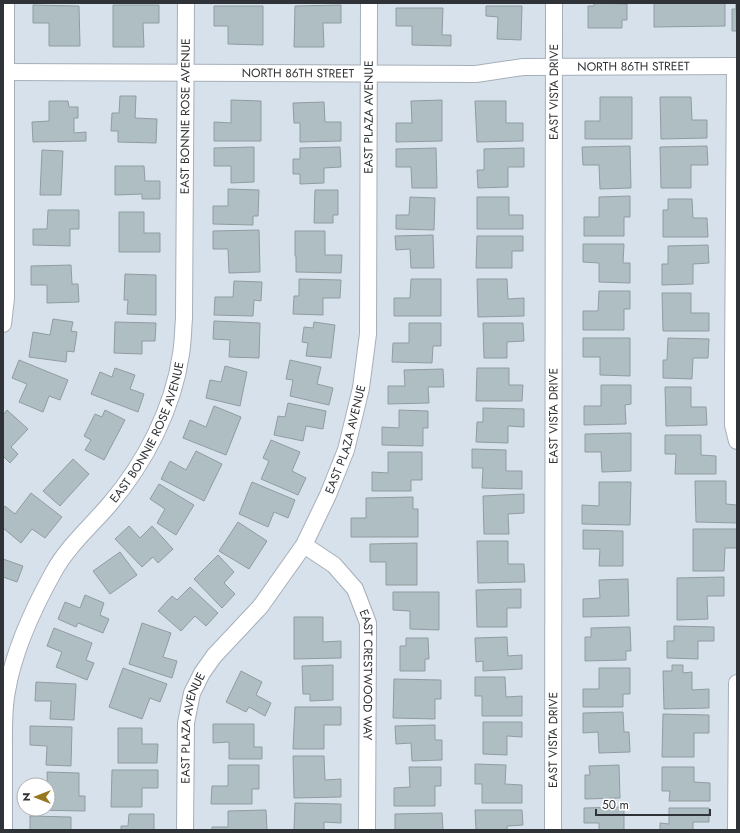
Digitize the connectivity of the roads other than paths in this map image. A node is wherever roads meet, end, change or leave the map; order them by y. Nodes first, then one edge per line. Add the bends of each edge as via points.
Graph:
1 (6, 3) edge
2 (186, 3) edge
3 (369, 3) edge
4 (554, 3) edge
5 (736, 66) edge
6 (553, 67) junction
7 (4, 72) edge
8 (186, 73) junction
9 (369, 74) junction
10 (3, 324) edge
11 (737, 441) edge
12 (304, 545) junction
13 (737, 683) edge
14 (4, 830) edge
15 (185, 830) edge
16 (367, 830) edge
17 (552, 830) edge
18 (736, 830) edge

1 - 7 street
2 - 8 street, EAST BONNIE ROSE AVENUE
3 - 9 street, EAST PLAZA AVENUE
4 - 6 street, EAST VISTA DRIVE
5 - 6 street, NORTH 86TH STREET
5 - 11 street via 733,374 734,425
6 - 9 street, NORTH 86TH STREET via 523,67 476,74
6 - 17 street, EAST VISTA DRIVE
7 - 8 street, NORTH 86TH STREET
7 - 10 street via 6,298
8 - 9 street, NORTH 86TH STREET
8 - 14 street, EAST BONNIE ROSE AVENUE via 184,318 181,355 173,389 161,423 129,481 70,548 54,571 28,623 7,691 4,720
9 - 12 street, EAST PLAZA AVENUE via 368,334 361,388 346,450
12 - 15 street, EAST PLAZA AVENUE via 260,607 214,656 192,693 186,723
12 - 16 street, EAST CRESTWOOD WAY via 334,565 355,589 368,623
13 - 18 street

